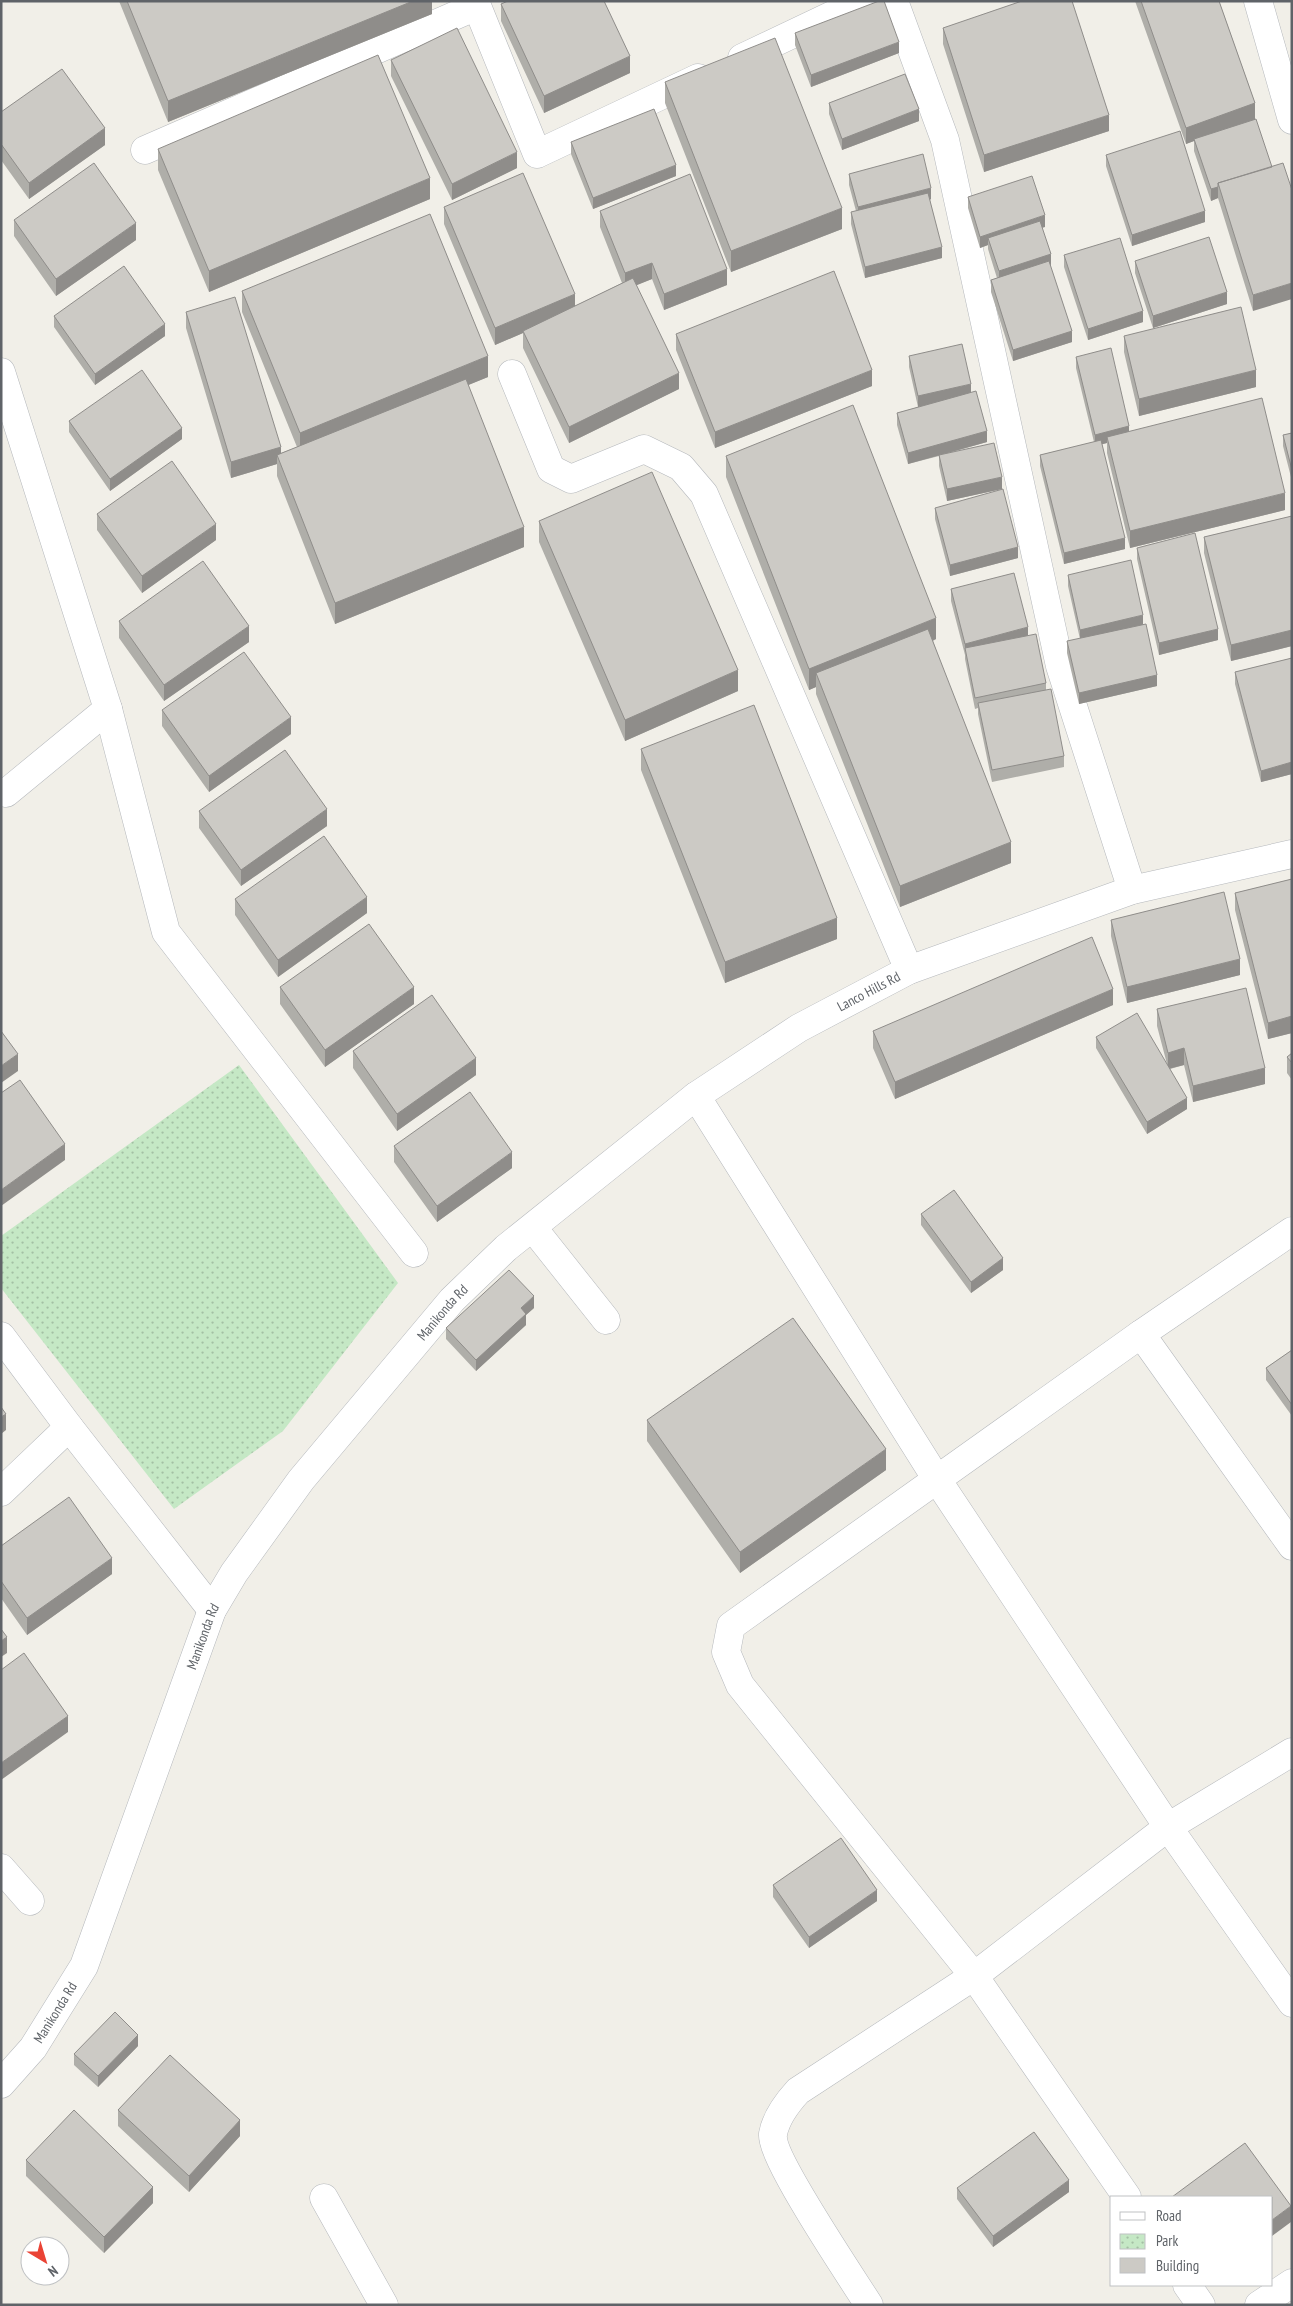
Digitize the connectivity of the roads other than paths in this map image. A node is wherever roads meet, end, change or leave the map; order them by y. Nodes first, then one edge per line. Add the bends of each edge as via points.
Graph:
1 (862, 1) edge
2 (894, 1) edge
3 (1258, 1) edge
4 (1292, 120) edge
5 (145, 150) dead end
6 (1, 372) edge
7 (512, 374) dead end
8 (108, 709) junction
9 (3, 793) edge
10 (1292, 854) edge
11 (1132, 890) junction
12 (909, 970) junction
13 (696, 1096) junction
14 (533, 1228) junction
15 (1292, 1231) edge
16 (506, 1248) joint
17 (414, 1252) dead end
18 (606, 1320) dead end
19 (1141, 1334) junction
20 (1, 1336) edge
21 (68, 1427) junction
22 (936, 1478) junction
23 (1, 1492) edge
24 (1292, 1546) edge
25 (212, 1610) junction
26 (1292, 1752) edge
27 (1168, 1828) junction
28 (1, 1868) edge
29 (30, 1901) dead end
30 (974, 1976) junction
31 (1292, 2003) edge
32 (1, 2084) edge
33 (1126, 2196) edge
34 (324, 2198) dead end
35 (1292, 2283) edge
36 (1188, 2286) edge
37 (384, 2305) edge
38 (869, 2305) edge
39 (1201, 2305) edge
40 (1259, 2305) edge

1 - 5 street via 537,154 477,6
2 - 11 street via 945,140 1060,666
3 - 4 street
6 - 8 street
7 - 12 street via 551,469 571,479 644,449 681,467 704,494
8 - 9 street
8 - 17 street via 166,932
10 - 11 street, Lanco Hills Rd
11 - 12 street, Lanco Hills Rd
12 - 13 street, Lanco Hills Rd via 799,1028
13 - 14 street, Lanco Hills Rd
13 - 22 street
14 - 16 street, Lanco Hills Rd
14 - 18 street
15 - 19 street
16 - 25 street, Manikonda Rd via 452,1300 301,1480 234,1573
19 - 22 street
19 - 24 street
20 - 21 street
21 - 23 street
21 - 25 street
22 - 27 street
22 - 30 street via 731,1626 726,1652 740,1685
25 - 32 street, Manikonda Rd via 84,1966 33,2048
26 - 27 street
27 - 30 street
27 - 31 street
28 - 29 street
30 - 33 street
30 - 38 street via 798,2091 784,2105 773,2135 782,2164
34 - 37 street
35 - 40 street
36 - 39 street

